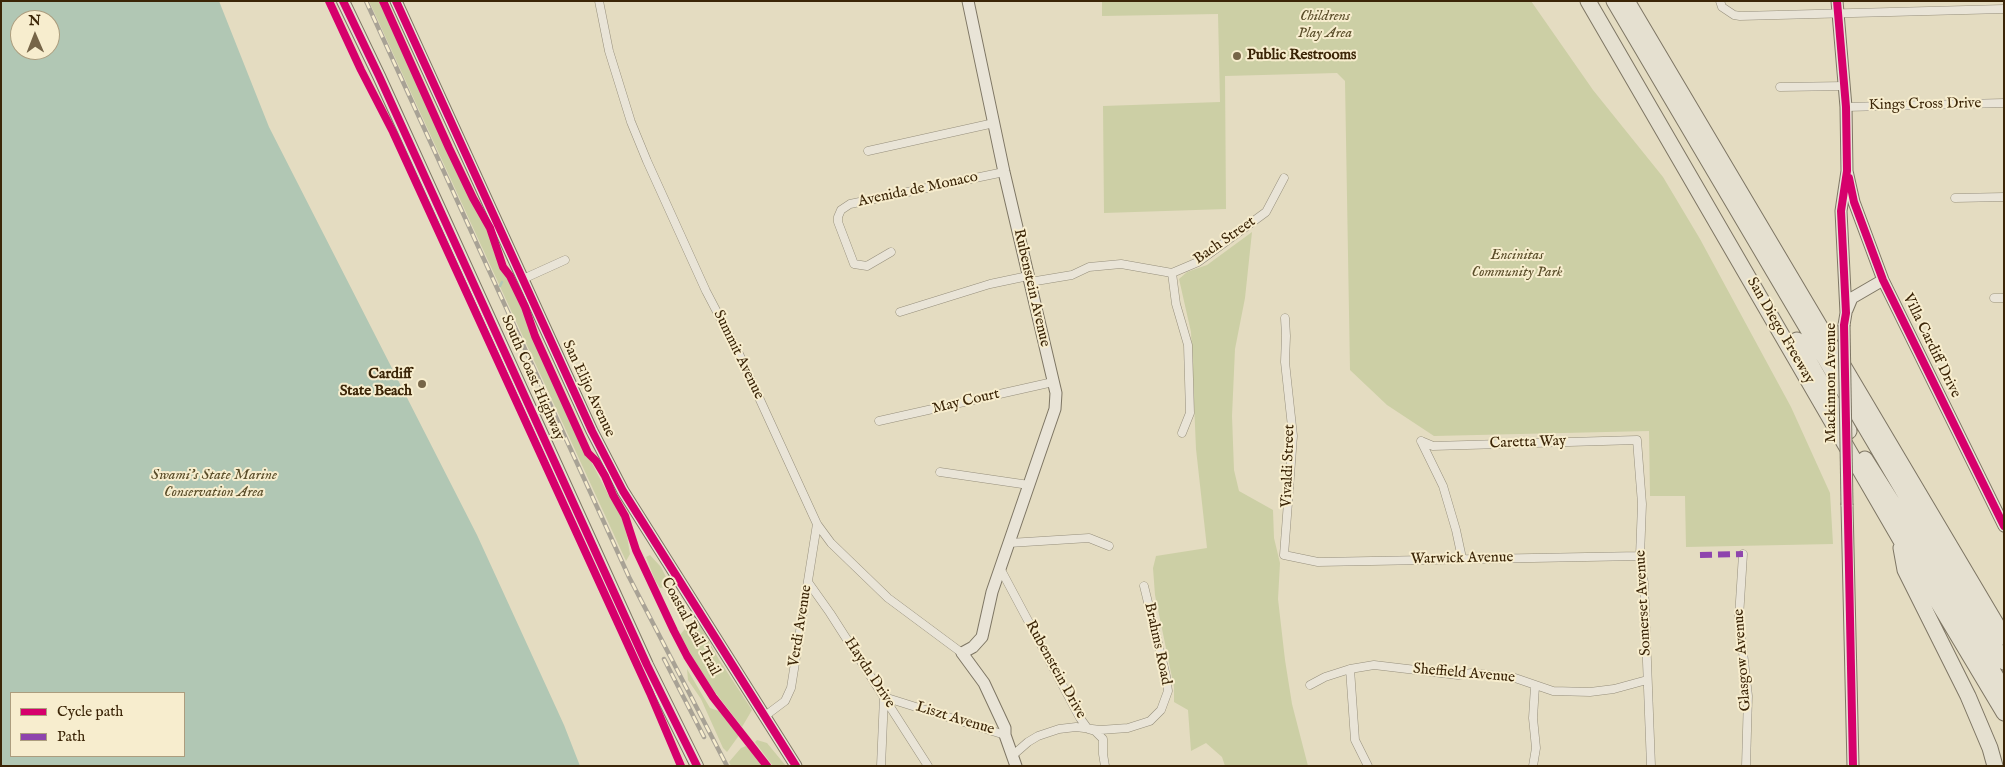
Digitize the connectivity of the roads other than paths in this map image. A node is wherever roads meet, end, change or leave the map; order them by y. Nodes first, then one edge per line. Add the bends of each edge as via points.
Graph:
1 (343, 1) edge
2 (396, 1) edge
3 (599, 1) edge
4 (968, 1) edge
5 (1579, 1) edge
6 (1588, 1) edge
7 (1596, 1) edge
8 (1614, 1) edge
9 (1627, 1) edge
10 (1720, 1) edge
11 (1837, 7) edge
12 (2004, 9) edge
13 (1633, 76) junction
14 (1845, 86) junction
15 (1780, 87) dead end
16 (2004, 103) edge
17 (1846, 107) junction
18 (994, 123) junction
19 (868, 151) dead end
20 (1847, 171) junction
21 (1004, 172) junction
22 (1284, 178) dead end
23 (2004, 197) edge
24 (1954, 198) dead end
25 (891, 252) dead end
26 (565, 260) dead end
27 (1172, 273) junction
28 (523, 279) junction
29 (1029, 279) junction
30 (1883, 280) junction
31 (1994, 298) dead end
32 (2004, 298) edge
33 (900, 312) dead end
34 (1846, 313) junction
35 (1285, 318) dead end
36 (1053, 382) junction
37 (879, 421) dead end
38 (1182, 433) dead end
39 (1637, 440) joint
40 (940, 472) dead end
41 (1029, 485) junction
42 (817, 524) junction
43 (2004, 526) edge
44 (1900, 539) junction
45 (1009, 543) junction
46 (1109, 546) dead end
47 (1284, 554) joint
48 (1743, 554) dead end
49 (1640, 556) junction
50 (1462, 558) junction
51 (1001, 570) junction
52 (808, 582) junction
53 (1144, 586) dead end
54 (1978, 593) junction
55 (2004, 626) edge
56 (2004, 637) edge
57 (962, 653) junction
58 (2004, 662) edge
59 (1350, 669) junction
60 (1647, 680) junction
61 (1310, 685) dead end
62 (1535, 686) junction
63 (2004, 690) edge
64 (884, 697) junction
65 (2004, 713) edge
66 (765, 716) junction
67 (1088, 729) junction
68 (1005, 735) junction
69 (1014, 761) edge
70 (697, 766) edge
71 (796, 766) edge
72 (880, 766) edge
73 (928, 766) edge
74 (1105, 766) edge
75 (1368, 766) edge
76 (1533, 766) edge
77 (1651, 766) edge
78 (1746, 766) edge
79 (1853, 766) edge
80 (1996, 766) edge

1 - 70 main road, South Coast Highway via 643,656
2 - 28 street, San Elijo Avenue
3 - 42 street, Summit Avenue via 610,51 647,161
4 - 18 street, Rubenstein Avenue
5 - 13 highway
6 - 13 highway, San Diego Freeway
7 - 63 highway
8 - 58 highway
9 - 54 highway
10 - 11 street via 1722,7 1740,16
11 - 12 street
11 - 14 street, Mackinnon Avenue
13 - 44 highway, San Diego Freeway
14 - 15 street
14 - 17 street, Mackinnon Avenue
16 - 17 street, Kings Cross Drive
17 - 20 street, Mackinnon Avenue
18 - 19 street
18 - 21 street, Rubenstein Avenue
20 - 30 street, Villa Cardiff Drive via 1854,202
20 - 34 street, Mackinnon Avenue via 1842,211
21 - 25 street, Avenida de Monaco via 850,204 841,210 838,222 854,264 867,266
21 - 29 street, Rubenstein Avenue
22 - 27 street, Bach Street via 1266,212 1198,262
23 - 24 street
26 - 28 street
27 - 29 street via 1121,264 1089,267 1072,275
27 - 38 street via 1176,304 1188,345 1190,414
28 - 66 street, San Elijo Avenue via 623,492
29 - 33 street via 990,284
29 - 36 street, Rubenstein Avenue
30 - 34 street via 1852,298
30 - 43 street, Villa Cardiff Drive
31 - 32 street
34 - 79 street, Mackinnon Avenue, bridge
35 - 47 street, Vivaldi Street via 1285,362 1293,436
36 - 37 street, May Court
36 - 41 street, Rubenstein Avenue via 1055,409
39 - 49 street, Somerset Avenue via 1642,504
39 - 50 street, Caretta Way via 1433,446 1421,441 1443,486
40 - 41 street
41 - 45 street, Rubenstein Avenue
42 - 52 street, Verdi Avenue
42 - 57 street, Summit Avenue via 831,543 888,598
44 - 65 highway, San Diego Freeway
44 - 80 highway via 1905,570 1968,696
45 - 46 street via 1089,538
45 - 51 street, Rubenstein Avenue
47 - 50 street, Warwick Avenue via 1318,562
48 - 78 street, Glasgow Avenue via 1739,617 1748,696
49 - 50 street, Warwick Avenue
49 - 60 street, Somerset Avenue
51 - 57 street, Rubenstein Avenue via 992,592 982,637
51 - 67 street, Rubenstein Drive
52 - 64 street, Haydn Drive
52 - 66 street, Verdi Avenue via 791,688 785,701
53 - 67 street, Brahms Road via 1166,676 1168,691 1164,702 1157,716 1138,726
54 - 55 highway
54 - 56 highway
57 - 68 street via 984,683 1005,728
59 - 61 street, Sheffield Avenue
59 - 62 street, Sheffield Avenue via 1374,665 1458,675 1472,673 1515,678
59 - 75 street via 1355,740
60 - 62 street, Sheffield Avenue via 1590,692 1553,691
60 - 77 street, Somerset Avenue
62 - 76 street via 1533,718 1536,748
64 - 68 street, Liszt Avenue
64 - 72 street
64 - 73 street, Haydn Drive
66 - 71 street, San Elijo Avenue
67 - 69 street via 1059,729 1038,736 1028,742
67 - 74 street, Rubenstein Drive via 1103,738
68 - 69 street

